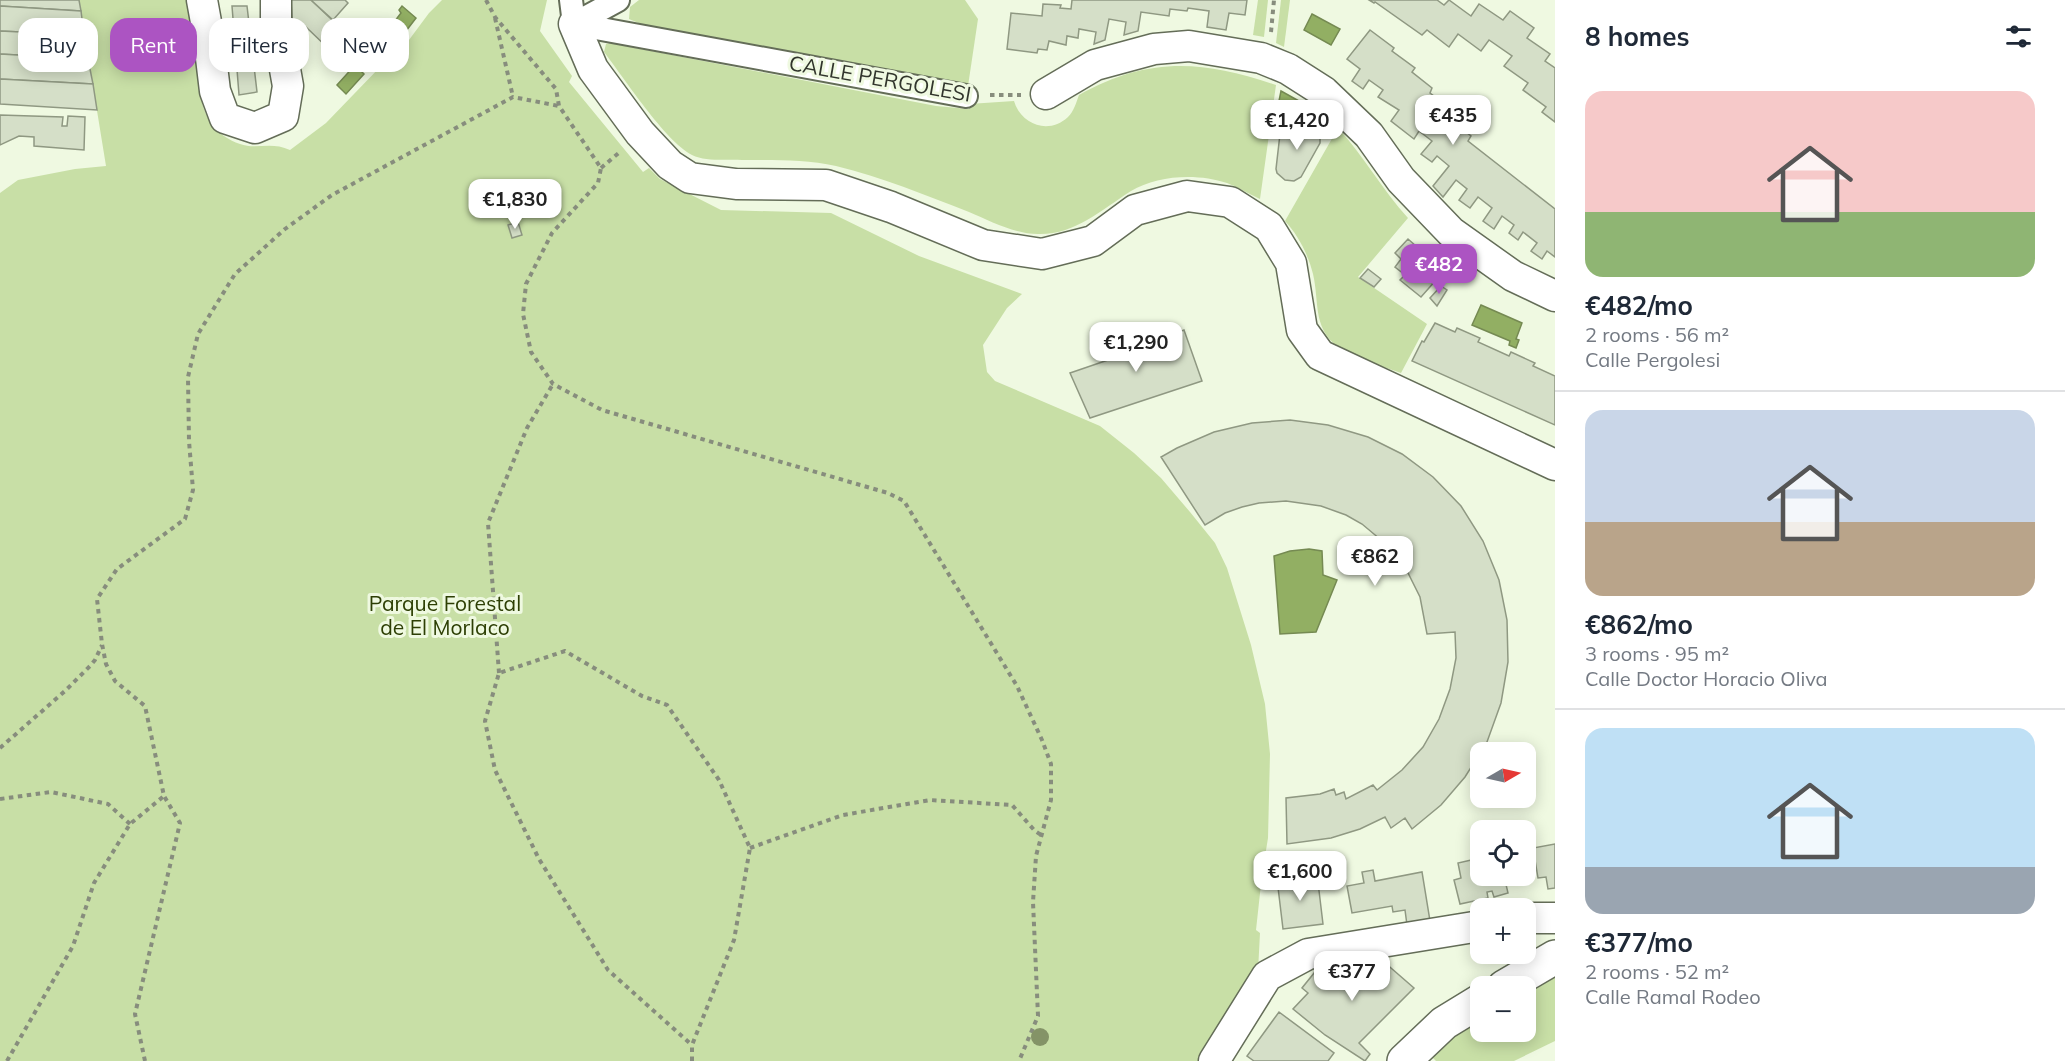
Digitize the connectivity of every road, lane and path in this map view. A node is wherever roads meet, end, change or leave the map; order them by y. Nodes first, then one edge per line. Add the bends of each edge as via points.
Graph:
1 (202, 0) edge
2 (276, 0) edge
3 (486, 0) edge
4 (618, 0) edge
5 (1274, 0) edge
6 (573, 12) edge
7 (495, 17) junction
8 (1270, 40) dead end
9 (1046, 94) joint
10 (966, 96) joint
11 (513, 97) junction
12 (559, 106) junction
13 (624, 149) dead end
14 (601, 168) junction
15 (1555, 296) edge
16 (553, 384) junction
17 (1555, 465) edge
18 (102, 644) junction
19 (499, 673) junction
20 (0, 748) edge
21 (164, 796) junction
22 (0, 799) edge
23 (130, 824) junction
24 (1041, 835) junction
25 (750, 848) junction
26 (1536, 918) edge
27 (1555, 918) edge
28 (1470, 928) edge
29 (1555, 957) edge
30 (1523, 976) edge
31 (1470, 1007) edge
32 (692, 1045) junction
33 (7, 1061) edge
34 (145, 1061) edge
35 (692, 1061) edge
36 (1019, 1061) edge
37 (1214, 1061) edge
38 (1404, 1061) edge

1 - 2 street via 215,91 225,118 255,129 283,116 288,86
3 - 7 path
4 - 6 street
5 - 8 path
6 - 10 street, CALLE PERGOLESI
6 - 17 street via 593,69 640,133 670,165 690,178 736,184 826,185 983,245 1042,254 1093,241 1135,210 1156,204 1186,196 1230,202 1269,227 1291,263 1302,330 1320,355
7 - 11 path
7 - 12 path via 556,88
9 - 10 path, CALLE PERGOLESI
9 - 15 street via 1095,65 1154,49 1189,46 1261,58 1288,69 1324,92 1370,135 1401,180 1451,232 1513,276
11 - 12 path
11 - 18 path via 332,195 285,229 235,274 198,334 188,377 193,490 185,519 117,569 98,599
12 - 14 path
13 - 14 path
14 - 16 path via 598,183 552,233 526,284 523,314 531,352
16 - 19 path via 527,428 488,523
16 - 24 path via 602,410 888,493 904,501 1017,686 1042,740 1051,764 1051,800
18 - 20 path via 90,666
18 - 21 path via 115,681 145,706
19 - 25 path via 566,651 642,696 667,705 719,780
19 - 32 path via 485,721 495,770 539,859 608,970
21 - 23 path
21 - 34 path via 180,823 135,1014
22 - 23 path via 51,792 108,804
23 - 33 path via 94,883 73,946
24 - 25 path via 1012,805 930,800 843,815
24 - 36 path via 1033,902 1038,1016
25 - 32 path via 734,940
26 - 27 street
28 - 37 street via 1308,954 1267,976
29 - 30 street
31 - 38 street via 1444,1023
32 - 35 path

